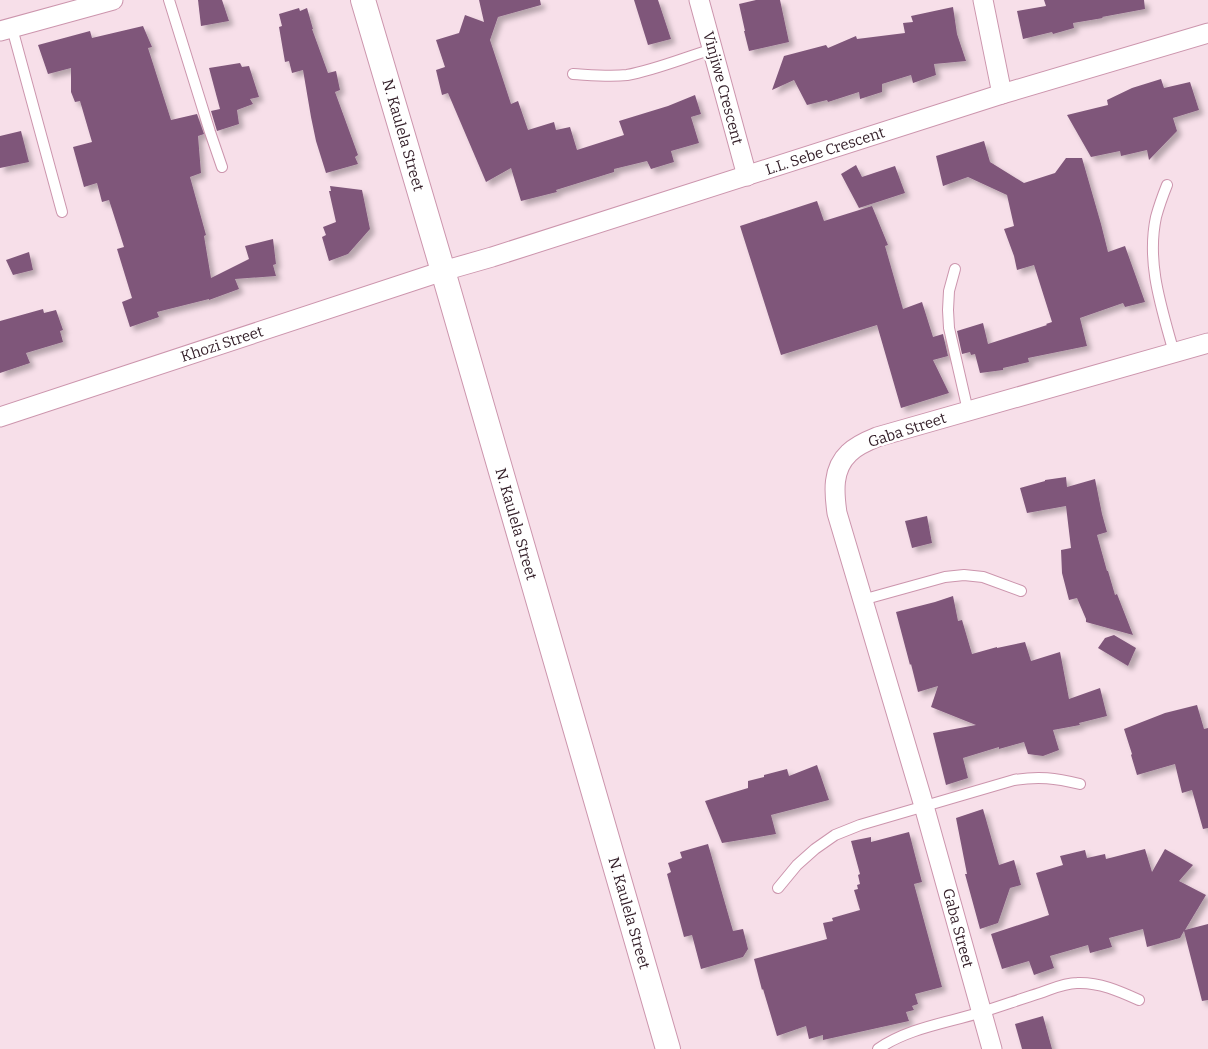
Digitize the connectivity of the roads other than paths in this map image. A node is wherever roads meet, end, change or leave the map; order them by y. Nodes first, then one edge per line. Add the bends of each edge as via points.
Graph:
1 (113, 0) edge
2 (170, 0) edge
3 (363, 0) edge
4 (698, 0) edge
5 (983, 0) edge
6 (6, 29) edge
7 (1208, 34) edge
8 (712, 49) junction
9 (573, 74) dead end
10 (1002, 94) junction
11 (222, 167) dead end
12 (747, 176) junction
13 (1167, 185) dead end
14 (62, 212) dead end
15 (955, 269) dead end
16 (444, 271) junction
17 (1208, 343) edge
18 (1174, 353) junction
19 (968, 411) junction
20 (0, 417) edge
21 (1021, 591) dead end
22 (862, 600) junction
23 (1080, 784) dead end
24 (924, 806) junction
25 (778, 888) dead end
26 (1139, 1000) dead end
27 (981, 1012) junction
28 (668, 1049) edge
29 (878, 1049) edge
30 (992, 1049) edge

1 - 6 street
2 - 11 lane
3 - 16 street, N. Kaulela Street
4 - 8 street, Vinjiwe Crescent
5 - 10 street
6 - 14 lane
7 - 10 street, L.L. Sebe Crescent
8 - 9 lane via 627,75
8 - 12 street, Vinjiwe Crescent
10 - 12 street, L.L. Sebe Crescent
12 - 16 street, L.L. Sebe Crescent
13 - 18 lane via 1156,217 1153,261
15 - 19 lane via 949,291 949,328
16 - 20 street, Khozi Street
16 - 28 street, N. Kaulela Street
17 - 18 street, Gaba Street
18 - 19 street, Gaba Street
19 - 22 street, Gaba Street via 877,437 849,452 839,465 835,479 836,513
21 - 22 lane via 983,577 964,575 945,577
22 - 24 street, Gaba Street
23 - 24 lane via 1032,777
24 - 25 lane via 835,835 803,860
24 - 27 street, Gaba Street
26 - 27 lane via 1111,988 1075,983
27 - 29 lane via 904,1034
27 - 30 street, Gaba Street

